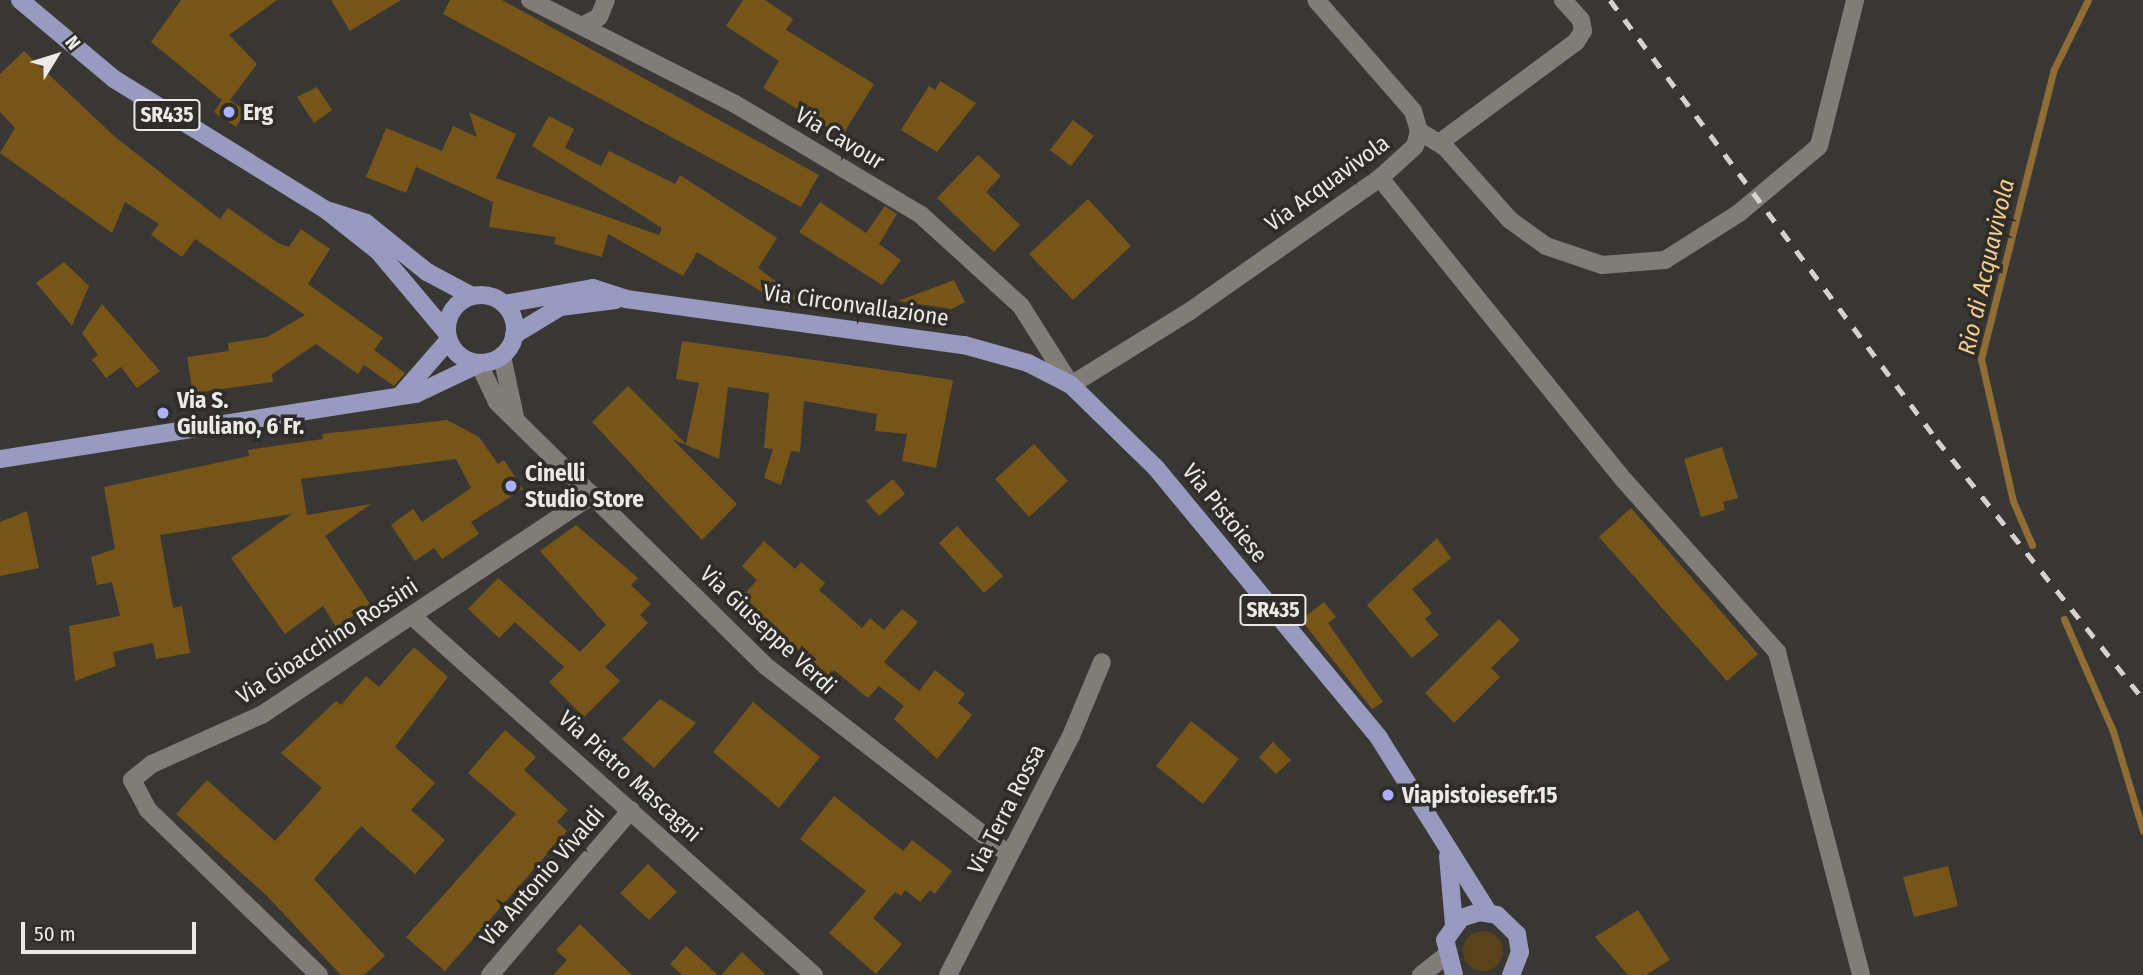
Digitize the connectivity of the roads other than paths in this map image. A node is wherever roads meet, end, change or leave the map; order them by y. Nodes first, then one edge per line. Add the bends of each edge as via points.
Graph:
1 (20, 0) edge
2 (530, 0) edge
3 (606, 0) edge
4 (1316, 0) edge
5 (1563, 0) edge
6 (1855, 0) edge
7 (582, 26) junction
8 (1419, 131) junction
9 (1439, 144) junction
10 (1380, 178) junction
11 (327, 210) junction
12 (472, 296) junction
13 (626, 299) junction
14 (504, 304) junction
15 (514, 335) junction
16 (448, 337) junction
17 (502, 356) junction
18 (479, 363) junction
19 (1071, 385) junction
20 (400, 396) junction
21 (515, 417) junction
22 (0, 459) edge
23 (593, 495) junction
24 (412, 616) junction
25 (1102, 662) dead end
26 (631, 810) junction
27 (1009, 855) junction
28 (1448, 856) junction
29 (1488, 912) junction
30 (1454, 925) junction
31 (1445, 956) junction
32 (1520, 970) edge
33 (319, 975) edge
34 (490, 975) edge
35 (814, 975) edge
36 (948, 975) edge
37 (1421, 975) edge
38 (1454, 975) edge
39 (1861, 975) edge

1 - 11 main road, Via Circonvallazione / SR435 via 114,79
2 - 7 street, Via Cavour
3 - 7 street via 599,17
4 - 8 street via 1398,92
5 - 9 street via 1580,20 1583,31 1576,42
6 - 9 street, Via Acquavivola via 1819,146 1739,213 1665,260 1602,265 1546,246 1510,220
7 - 19 street, Via Cavour via 735,104 921,215 1021,306
8 - 9 street, Via Acquavivola
8 - 10 street, Via Acquavivola via 1409,153
10 - 19 street, Via Acquavivola
10 - 39 street via 1623,479 1777,652
11 - 12 main road, Via Circonvallazione / SR435 via 359,219 427,272
11 - 16 main road, Via Circonvallazione / SR435 via 378,251
12 - 14 main road, Via Circonvallazione / SR435
12 - 16 main road via 450,313
13 - 14 main road, Via Circonvallazione / SR435 via 582,288
13 - 15 main road, Via Circonvallazione / SR435 via 560,307
13 - 19 main road, Via Circonvallazione / SR435 via 925,337 1028,363
14 - 15 main road
15 - 17 main road, Via Circonvallazione / SR435
16 - 18 main road, Via Circonvallazione / SR435 via 457,354
16 - 20 main road
17 - 18 main road
17 - 21 street
18 - 20 main road via 429,390
18 - 21 street, Via Giuseppe Verdi via 489,393
19 - 28 main road, Via Pistoiese / SR435 via 1156,468 1379,738
20 - 22 main road
21 - 23 street, Via Giuseppe Verdi
23 - 24 street, Via Gioacchino Rossini
23 - 27 street, Via Giuseppe Verdi via 787,684
24 - 26 street, Via Pietro Mascagni
24 - 33 street, Via Gioacchino Rossini via 252,720 152,764 132,780 148,810
25 - 27 street, Via Terra Rossa
26 - 34 street, Via Antonio Vivaldi
26 - 35 street, Via Pietro Mascagni
27 - 36 street, Via Terra Rossa
28 - 29 main road, Via Pistoiese / SR435
28 - 30 main road, Via Pistoiese / SR435
29 - 30 main road
29 - 32 main road, Via Pistoiese / SR435 via 1517,934
30 - 31 main road, Via Pistoiese / SR435
31 - 37 street
31 - 38 main road

